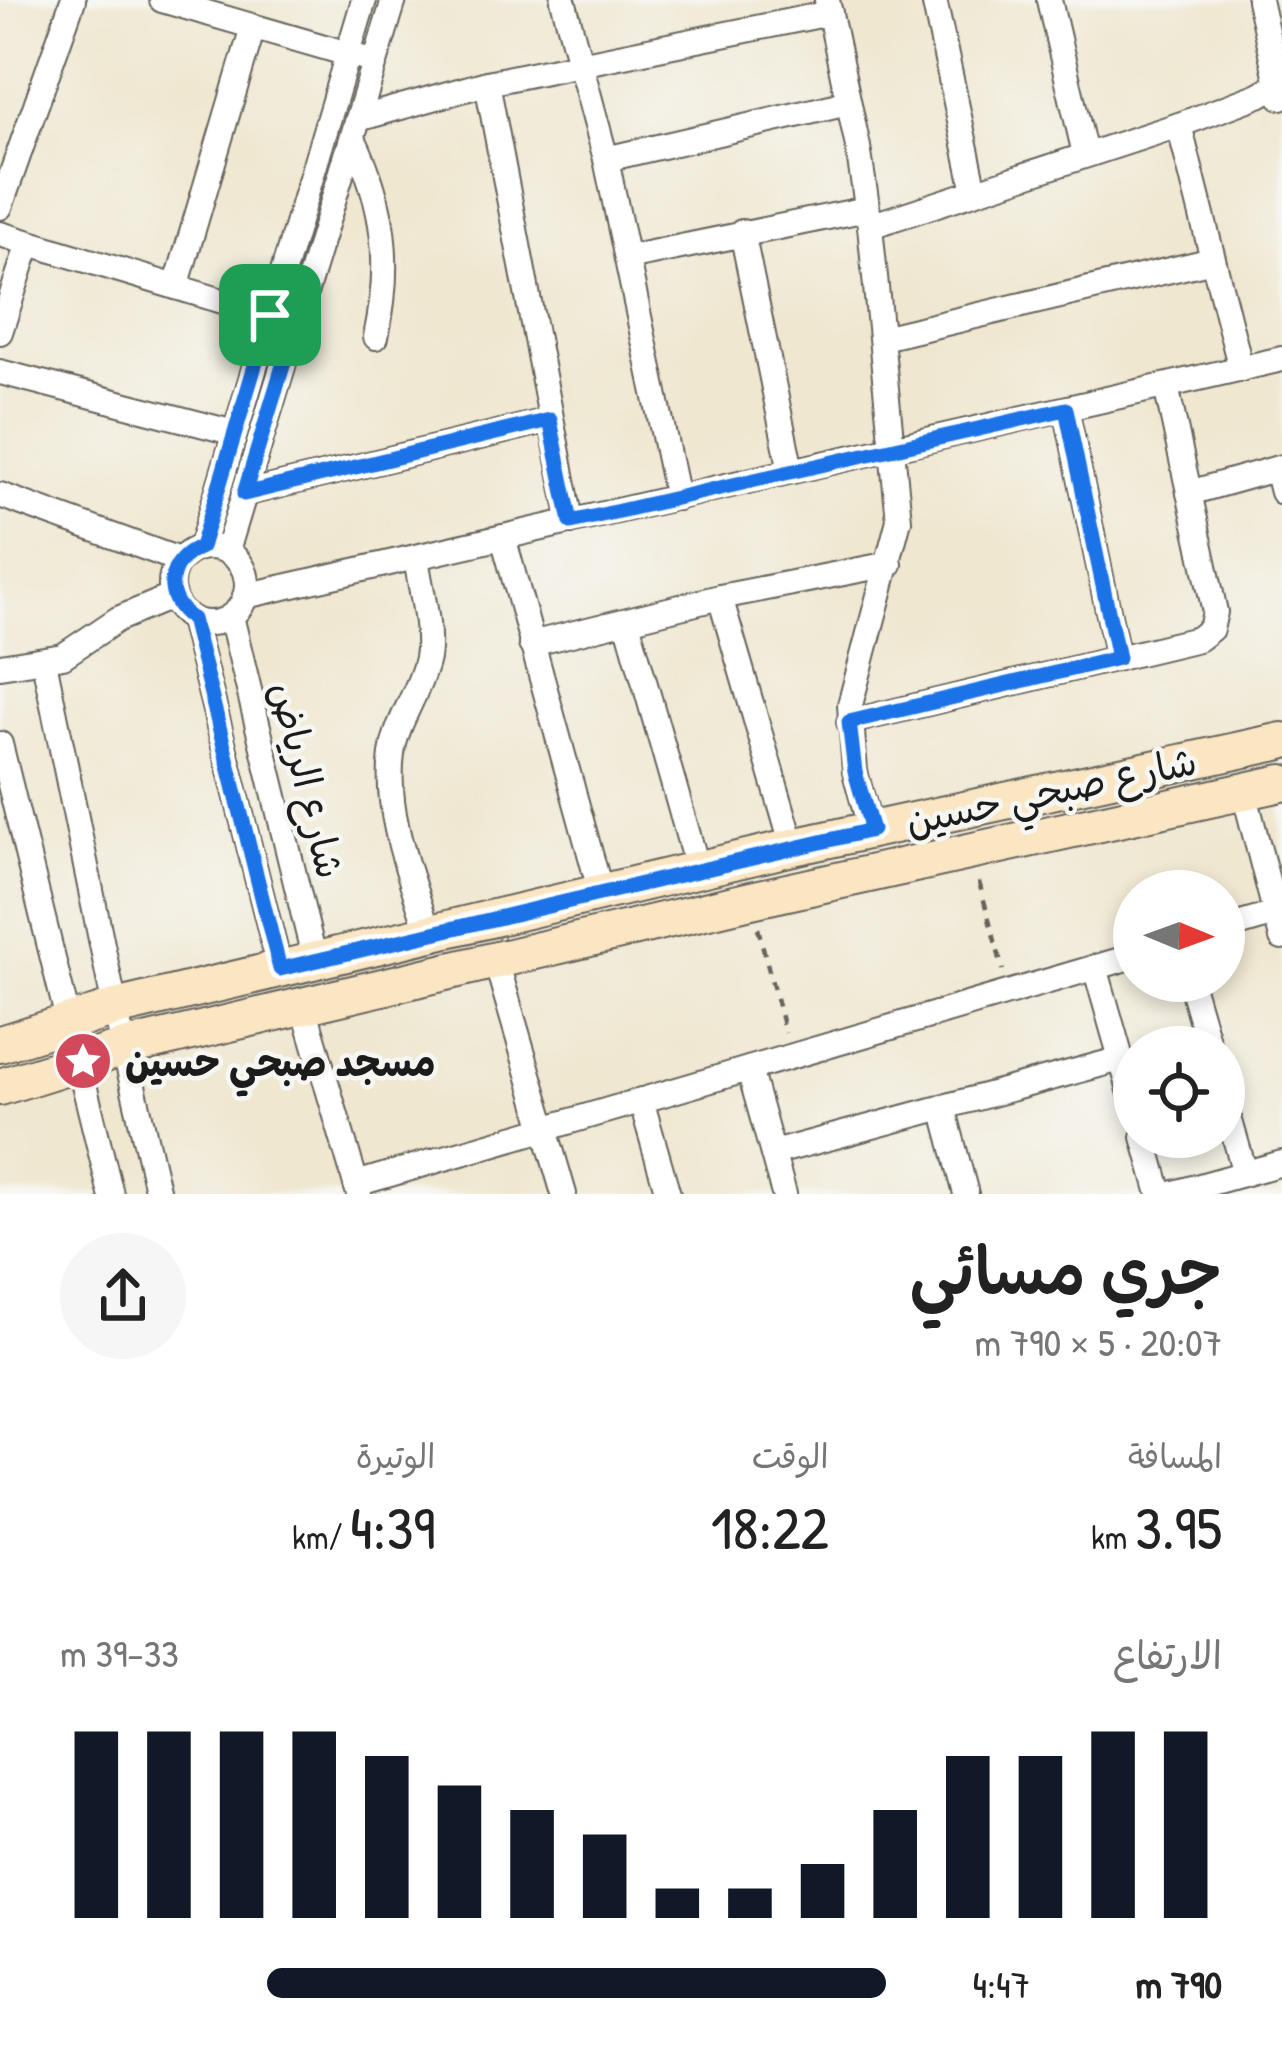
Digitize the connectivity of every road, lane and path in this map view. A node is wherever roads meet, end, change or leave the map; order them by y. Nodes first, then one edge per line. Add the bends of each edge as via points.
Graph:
1 (73, 0) edge
2 (162, 0) edge
3 (364, 0) edge
4 (394, 0) edge
5 (562, 0) edge
6 (934, 0) edge
7 (1049, 0) edge
8 (1259, 0) edge
9 (828, 6) edge
10 (254, 26) junction
11 (348, 53) junction
12 (376, 62) junction
13 (580, 62) junction
14 (487, 83) junction
15 (1281, 89) edge
16 (848, 103) junction
17 (1179, 125) junction
18 (356, 128) junction
19 (1085, 154) junction
20 (606, 159) junction
21 (975, 191) junction
22 (0, 207) edge
23 (869, 217) junction
24 (742, 232) junction
25 (0, 234) edge
26 (28, 243) junction
27 (627, 258) junction
28 (1213, 260) junction
29 (176, 287) junction
30 (270, 315) junction
31 (296, 323) junction
32 (0, 332) edge
33 (376, 337) dead end
34 (882, 338) junction
35 (1282, 359) edge
36 (1241, 369) junction
37 (0, 372) edge
38 (1166, 386) junction
39 (1066, 409) junction
40 (550, 420) junction
41 (235, 433) junction
42 (894, 448) junction
43 (791, 471) junction
44 (1280, 476) edge
45 (1189, 493) junction
46 (244, 494) junction
47 (0, 495) edge
48 (677, 498) junction
49 (571, 522) junction
50 (502, 538) junction
51 (202, 553) junction
52 (416, 557) junction
53 (890, 563) junction
54 (173, 596) junction
55 (719, 597) junction
56 (238, 606) junction
57 (192, 619) junction
58 (627, 620) junction
59 (531, 644) junction
60 (1118, 658) junction
61 (44, 661) junction
62 (0, 666) edge
63 (849, 722) junction
64 (1282, 741) edge
65 (0, 744) edge
66 (1282, 783) edge
67 (1244, 792) junction
68 (872, 830) junction
69 (793, 847) junction
70 (970, 850) junction
71 (698, 870) junction
72 (602, 892) junction
73 (751, 900) junction
74 (1278, 926) edge
75 (1245, 928) edge
76 (429, 934) junction
77 (496, 961) junction
78 (1113, 962) edge
79 (298, 965) junction
80 (1095, 967) junction
81 (1009, 992) junction
82 (304, 1007) junction
83 (115, 1008) junction
84 (70, 1020) junction
85 (1113, 1031) edge
86 (0, 1044) edge
87 (124, 1048) junction
88 (791, 1056) junction
89 (79, 1061) junction
90 (1113, 1061) edge
91 (748, 1069) junction
92 (0, 1087) edge
93 (641, 1100) junction
94 (943, 1107) junction
95 (547, 1128) junction
96 (773, 1153) junction
97 (1150, 1158) edge
98 (1241, 1158) edge
99 (1282, 1163) edge
100 (1245, 1173) junction
101 (358, 1189) edge
102 (111, 1194) edge
103 (158, 1194) edge
104 (564, 1194) edge
105 (668, 1194) edge
106 (784, 1194) edge
107 (966, 1194) edge
108 (1160, 1194) edge
109 (1171, 1194) edge

1 - 22 street
2 - 10 street
3 - 11 street
4 - 12 street
5 - 13 street
6 - 21 street
7 - 19 street
8 - 15 street
9 - 13 street
9 - 16 street
10 - 11 street
10 - 29 street
11 - 12 street
11 - 30 street
12 - 18 street
13 - 14 street
13 - 20 street
14 - 18 street
14 - 40 street
15 - 17 street
16 - 20 street
16 - 23 street
17 - 19 street
17 - 28 street
18 - 31 street
18 - 33 street via 387,255
19 - 21 street
20 - 27 street
21 - 23 street
23 - 24 street
23 - 34 street
24 - 27 street
24 - 43 street
25 - 26 street
26 - 29 street
26 - 32 street
27 - 48 street
28 - 34 street
28 - 36 street
29 - 30 street
30 - 31 street
30 - 41 street
31 - 46 street
34 - 42 street
35 - 36 street
36 - 38 street
37 - 41 street
38 - 39 street
38 - 45 street
39 - 42 street
39 - 60 street
40 - 46 street
40 - 49 street
41 - 51 street
42 - 43 street
42 - 53 street via 899,520
43 - 48 street
44 - 45 street
45 - 60 street via 1215,621 1198,639
46 - 51 street
47 - 51 street
48 - 49 street
49 - 50 street
50 - 52 street
50 - 59 street
51 - 54 street via 171,584
51 - 56 street via 244,570
52 - 56 street
52 - 76 street via 427,658 398,727 392,794
53 - 55 street
53 - 63 street
54 - 57 street
54 - 61 street
55 - 58 street
55 - 69 street
56 - 57 street via 205,622
56 - 79 street, شارع الرياض
57 - 79 street, شارع الرياض
58 - 59 street
58 - 71 street
59 - 72 street
60 - 63 street
61 - 62 street
61 - 83 street
63 - 68 street
64 - 68 street, شارع صبحي حسين
65 - 84 street
66 - 67 street, شارع صبحي حسين
67 - 70 street, شارع صبحي حسين
67 - 74 street
68 - 69 street, شارع صبحي حسين
69 - 71 street, شارع صبحي حسين
70 - 73 street, شارع صبحي حسين
70 - 81 path
71 - 72 street, شارع صبحي حسين
72 - 76 street, شارع صبحي حسين
73 - 77 street, شارع صبحي حسين
73 - 88 path
74 - 75 street
76 - 79 street, شارع صبحي حسين
77 - 82 street, شارع صبحي حسين
77 - 95 street
78 - 80 street
79 - 83 street, شارع صبحي حسين
80 - 81 street
80 - 85 street
81 - 88 street
82 - 87 street, شارع صبحي حسين
82 - 101 street
83 - 84 street, شارع صبحي حسين
83 - 87 street
84 - 86 street, شارع صبحي حسين
84 - 89 street
87 - 89 street, شارع صبحي حسين
87 - 103 street
88 - 91 street
89 - 92 street, شارع صبحي حسين
89 - 102 street
90 - 94 street
91 - 93 street
91 - 96 street
93 - 95 street
93 - 105 street
94 - 96 street
94 - 107 street
95 - 101 street
95 - 104 street
96 - 106 street
97 - 108 street
98 - 100 street
99 - 100 street
100 - 109 street

